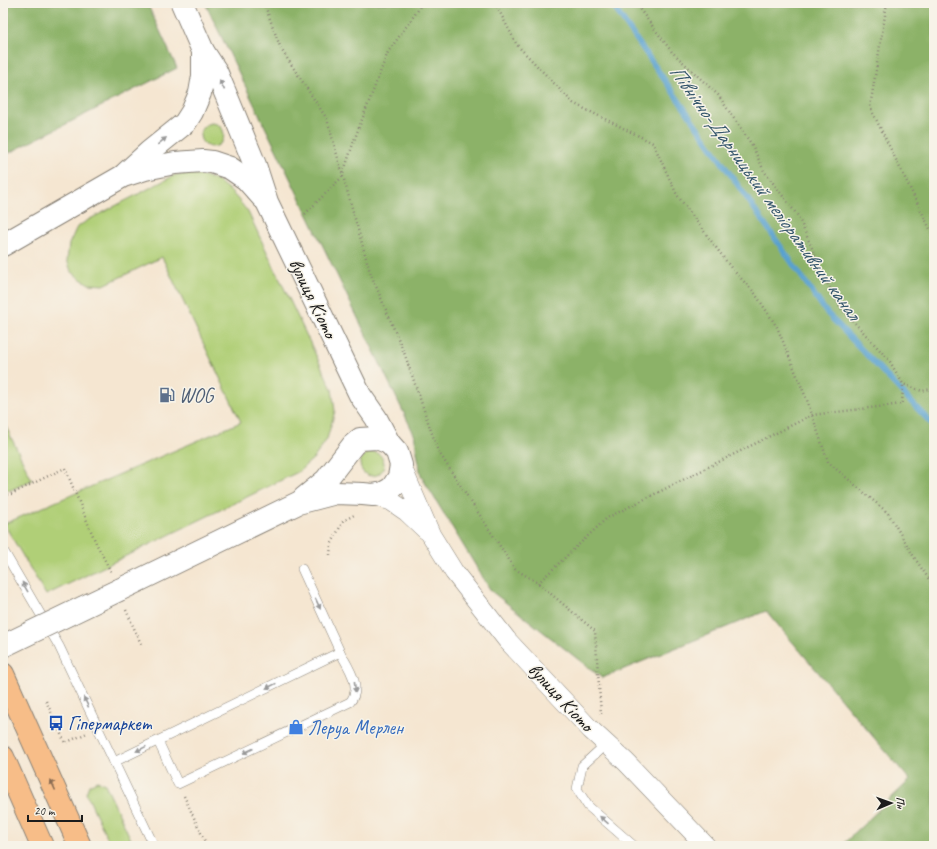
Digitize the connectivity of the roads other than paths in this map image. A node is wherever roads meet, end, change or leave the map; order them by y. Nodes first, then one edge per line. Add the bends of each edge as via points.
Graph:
1 (182, 3) edge
2 (204, 52) junction
3 (189, 118) junction
4 (239, 126) junction
5 (207, 162) junction
6 (122, 176) junction
7 (267, 202) junction
8 (3, 245) edge
9 (360, 395) junction
10 (389, 443) junction
11 (350, 450) junction
12 (401, 465) junction
13 (364, 501) junction
14 (298, 503) junction
15 (431, 535) junction
16 (3, 550) edge
17 (302, 569) dead end
18 (3, 646) edge
19 (340, 652) junction
20 (3, 674) edge
21 (158, 741) junction
22 (606, 744) junction
23 (3, 757) edge
24 (114, 762) junction
25 (42, 846) edge
26 (80, 846) edge
27 (154, 846) edge
28 (634, 846) edge
29 (706, 846) edge

1 - 2 street
2 - 3 street via 200,94
4 -> 2 street via 216,71
3 - 4 street via 199,106 216,105 228,110
3 - 5 street via 184,136 186,145 193,156
6 -> 3 street
4 - 5 street via 239,144 231,155 222,160
4 - 7 street
5 - 6 street via 175,163
5 - 7 street via 230,168 246,179
6 - 8 street
7 - 9 street, вулиця Кіото
9 - 10 street, вулиця Кіото
9 - 11 street via 357,432
10 - 11 street via 377,438 360,439
10 - 12 street via 397,452
11 - 13 street via 344,468 346,478
11 - 14 street via 326,480
12 - 13 street via 399,477 392,488
12 - 15 street
13 - 14 street via 336,493
13 - 15 street via 391,501
14 - 18 street, bridge via 119,592
15 - 22 street, вулиця Кіото via 454,572 507,640
24 -> 16 lane via 59,646
17 -> 19 lane
19 -> 21 lane
19 -> 21 lane via 356,689 355,696 350,702 178,784
26 -> 20 highway
21 -> 24 lane
28 -> 22 lane via 588,806 577,789 582,766
22 - 29 street, вулиця Кіото
23 - 25 highway
24 - 27 lane

